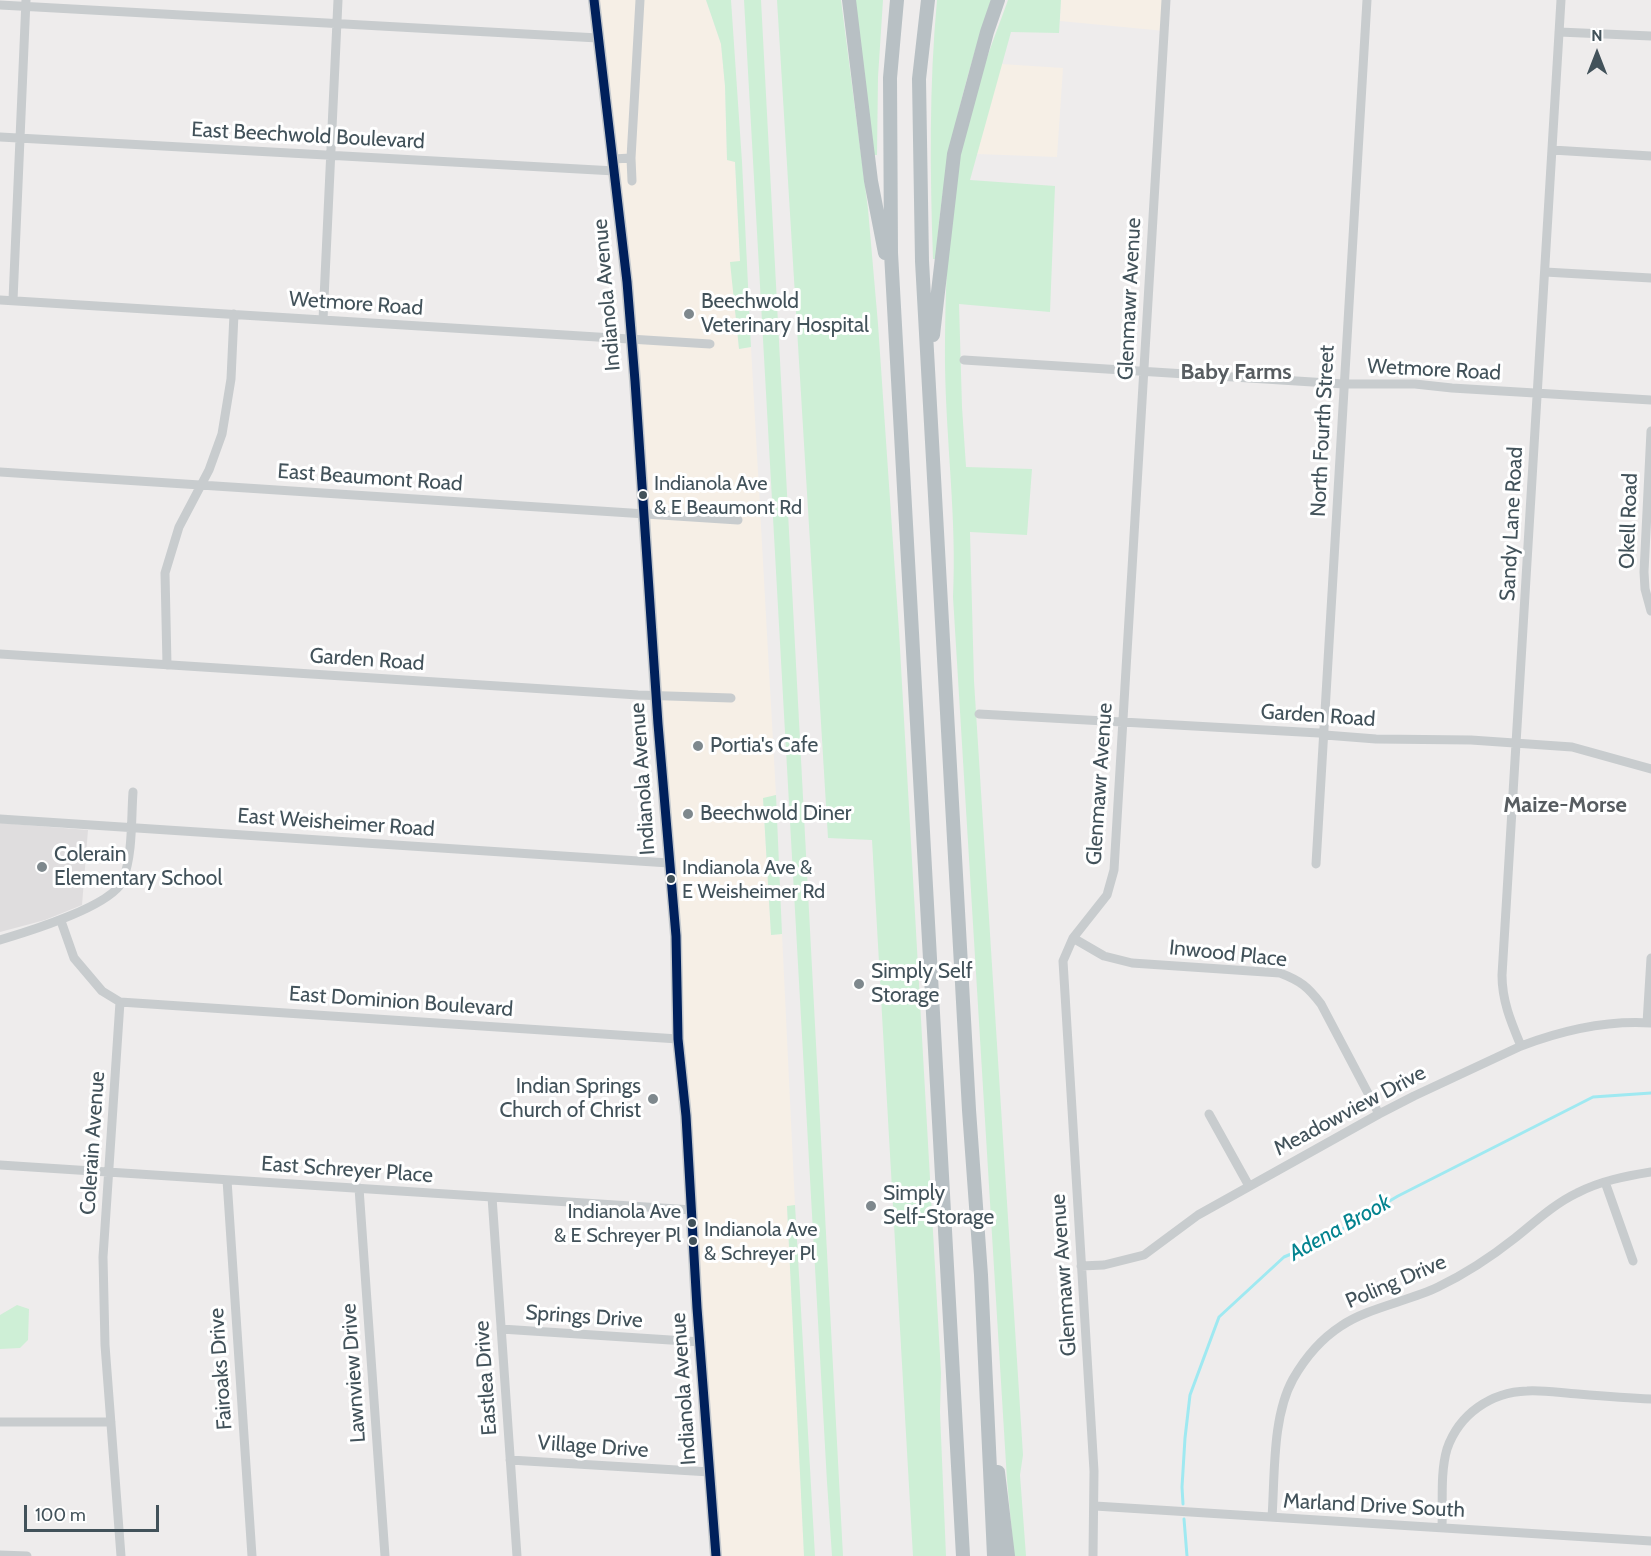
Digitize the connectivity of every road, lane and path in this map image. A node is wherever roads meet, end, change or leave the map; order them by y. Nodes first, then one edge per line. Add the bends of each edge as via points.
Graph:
1 (338, 0) edge
2 (594, 0) edge
3 (640, 0) edge
4 (849, 0) edge
5 (897, 0) edge
6 (928, 0) edge
7 (998, 0) edge
8 (1166, 0) edge
9 (1367, 0) edge
10 (1561, 0) edge
11 (26, 3) edge
12 (0, 5) edge
13 (337, 24) junction
14 (1559, 32) junction
15 (1651, 36) edge
16 (598, 38) junction
17 (0, 137) edge
18 (20, 138) junction
19 (1552, 150) junction
20 (331, 155) junction
21 (1651, 156) edge
22 (631, 158) junction
23 (614, 165) junction
24 (632, 181) dead end
25 (1545, 272) junction
26 (1651, 278) edge
27 (0, 300) edge
28 (12, 300) junction
29 (894, 301) junction
30 (234, 314) junction
31 (323, 320) junction
32 (632, 339) junction
33 (710, 344) dead end
34 (964, 360) dead end
35 (1144, 370) junction
36 (1344, 384) junction
37 (1538, 394) junction
38 (929, 400) junction
39 (1651, 400) edge
40 (1651, 431) edge
41 (0, 472) edge
42 (201, 485) junction
43 (644, 514) junction
44 (738, 520) dead end
45 (1651, 611) edge
46 (0, 654) edge
47 (167, 665) junction
48 (656, 696) junction
49 (731, 698) dead end
50 (979, 714) dead end
51 (1123, 721) junction
52 (1322, 734) junction
53 (1517, 743) junction
54 (1651, 769) edge
55 (133, 792) dead end
56 (0, 819) edge
57 (131, 828) junction
58 (669, 863) junction
59 (1316, 864) dead end
60 (61, 921) junction
61 (1073, 938) junction
62 (0, 940) edge
63 (1651, 958) edge
64 (120, 1002) junction
65 (1649, 1023) edge
66 (678, 1039) junction
67 (1521, 1046) junction
68 (1209, 1114) dead end
69 (1379, 1114) junction
70 (0, 1165) edge
71 (108, 1172) junction
72 (1651, 1172) edge
73 (227, 1180) junction
74 (1605, 1182) junction
75 (1250, 1186) junction
76 (359, 1188) junction
77 (492, 1197) junction
78 (692, 1210) junction
79 (1633, 1261) dead end
80 (1081, 1266) junction
81 (501, 1329) junction
82 (701, 1342) junction
83 (986, 1394) junction
84 (1651, 1399) edge
85 (0, 1422) edge
86 (111, 1422) junction
87 (957, 1434) junction
88 (510, 1460) junction
89 (710, 1472) junction
90 (1095, 1506) junction
91 (1272, 1517) junction
92 (1442, 1527) junction
93 (1651, 1541) edge
94 (0, 1554) edge
95 (27, 1556) edge
96 (121, 1556) edge
97 (252, 1556) edge
98 (385, 1556) edge
99 (517, 1556) edge
100 (716, 1556) edge
101 (956, 1556) edge
102 (963, 1556) edge
103 (994, 1556) edge
104 (1008, 1556) edge
105 (1093, 1556) edge

1 - 13 street
2 - 16 main road, Indianola Avenue
3 - 22 street
4 - 29 highway via 871,181
5 - 29 highway via 890,78
6 - 38 highway via 919,113
7 - 38 highway via 954,154 935,310
8 - 35 street, Glenmawr Avenue
9 - 36 street, North Fourth Street
10 - 14 street, Sandy Lane Road
11 - 12 street
11 - 13 street
11 - 18 street
13 - 16 street
13 - 20 street
14 - 15 street
14 - 19 street, Sandy Lane Road
16 - 23 main road, Indianola Avenue
17 - 18 street, East Beechwold Boulevard
18 - 20 street, East Beechwold Boulevard
18 - 28 street
19 - 21 street
19 - 25 street, Sandy Lane Road
20 - 23 street, East Beechwold Boulevard
20 - 31 street
22 - 23 street, East Beechwold Boulevard
22 - 24 street
23 - 32 main road, Indianola Avenue
25 - 26 street
25 - 37 street, Sandy Lane Road
27 - 28 street, Wetmore Road
28 - 30 street, Wetmore Road
29 - 87 highway
30 - 31 street, Wetmore Road
30 - 42 street via 231,378 222,434
31 - 32 street, Wetmore Road
32 - 33 street, Wetmore Road
32 - 43 main road, Indianola Avenue
34 - 35 street, Wetmore Road
35 - 36 street, Wetmore Road
35 - 51 street, Glenmawr Avenue
36 - 37 street, Wetmore Road via 1415,384
36 - 52 street, North Fourth Street
37 - 39 street, Wetmore Road
37 - 53 street, Sandy Lane Road
38 - 83 highway
40 - 45 street, Okell Road via 1644,589
41 - 42 street, East Beaumont Road
42 - 43 street, East Beaumont Road
42 - 47 street via 180,527 165,573
43 - 44 street, East Beaumont Road
43 - 48 main road, Indianola Avenue
46 - 47 street, Garden Road
47 - 48 street, Garden Road
48 - 49 street, Garden Road
48 - 58 main road, Indianola Avenue
50 - 51 street, Garden Road
51 - 52 street, Garden Road
51 - 61 street, Glenmawr Avenue via 1114,870 1107,895
52 - 53 street, Garden Road
52 - 59 street, North Fourth Street
53 - 54 street, Garden Road via 1572,747
53 - 67 street, Sandy Lane Road via 1502,990
55 - 57 street
56 - 57 street, East Weisheimer Road
57 - 58 street, East Weisheimer Road
57 - 60 street via 129,856 119,887
58 - 66 main road, Indianola Avenue via 676,936
60 - 62 street
60 - 64 street via 74,958 102,991
61 - 69 street, Inwood Place via 1104,956 1132,963 1280,973 1299,980 1321,1004
61 - 80 street, Glenmawr Avenue via 1064,961 1063,980
63 - 65 street
64 - 66 street, East Dominion Boulevard
64 - 71 street, Colerain Avenue
65 - 67 street, Meadowview Drive via 1602,1023
66 - 78 main road, Indianola Avenue
67 - 69 street, Meadowview Drive
68 - 75 street
69 - 75 street, Meadowview Drive
70 - 71 street, East Schreyer Place
71 - 73 street, East Schreyer Place
71 - 86 street, Colerain Avenue via 103,1257
72 - 74 street, Poling Drive
73 - 76 street, East Schreyer Place
73 - 97 street, Fairoaks Drive
74 - 79 street
74 - 91 street, Poling Drive via 1546,1212 1478,1265 1438,1287 1344,1323 1327,1336 1292,1381 1282,1409
75 - 80 street, Meadowview Drive via 1198,1215 1144,1255
76 - 77 street, East Schreyer Place
76 - 98 street, Lawnview Drive
77 - 78 street, East Schreyer Place
77 - 81 street, Eastlea Drive
78 - 82 main road, Indianola Avenue
80 - 90 street, Glenmawr Avenue
81 - 82 street, Springs Drive
81 - 88 street, Eastlea Drive
82 - 89 main road, Indianola Avenue
83 - 103 highway
83 - 104 highway
84 - 92 street via 1528,1390 1482,1404 1466,1416 1447,1450
85 - 86 street
86 - 96 street, Colerain Avenue
87 - 101 highway
87 - 102 highway
88 - 89 street, Village Drive
88 - 99 street, Eastlea Drive
89 - 100 main road, Indianola Avenue
90 - 91 street, Marland Drive South
90 - 105 street, Glenmawr Avenue
91 - 92 street, Marland Drive South
92 - 93 street, Marland Drive South
94 - 95 street

